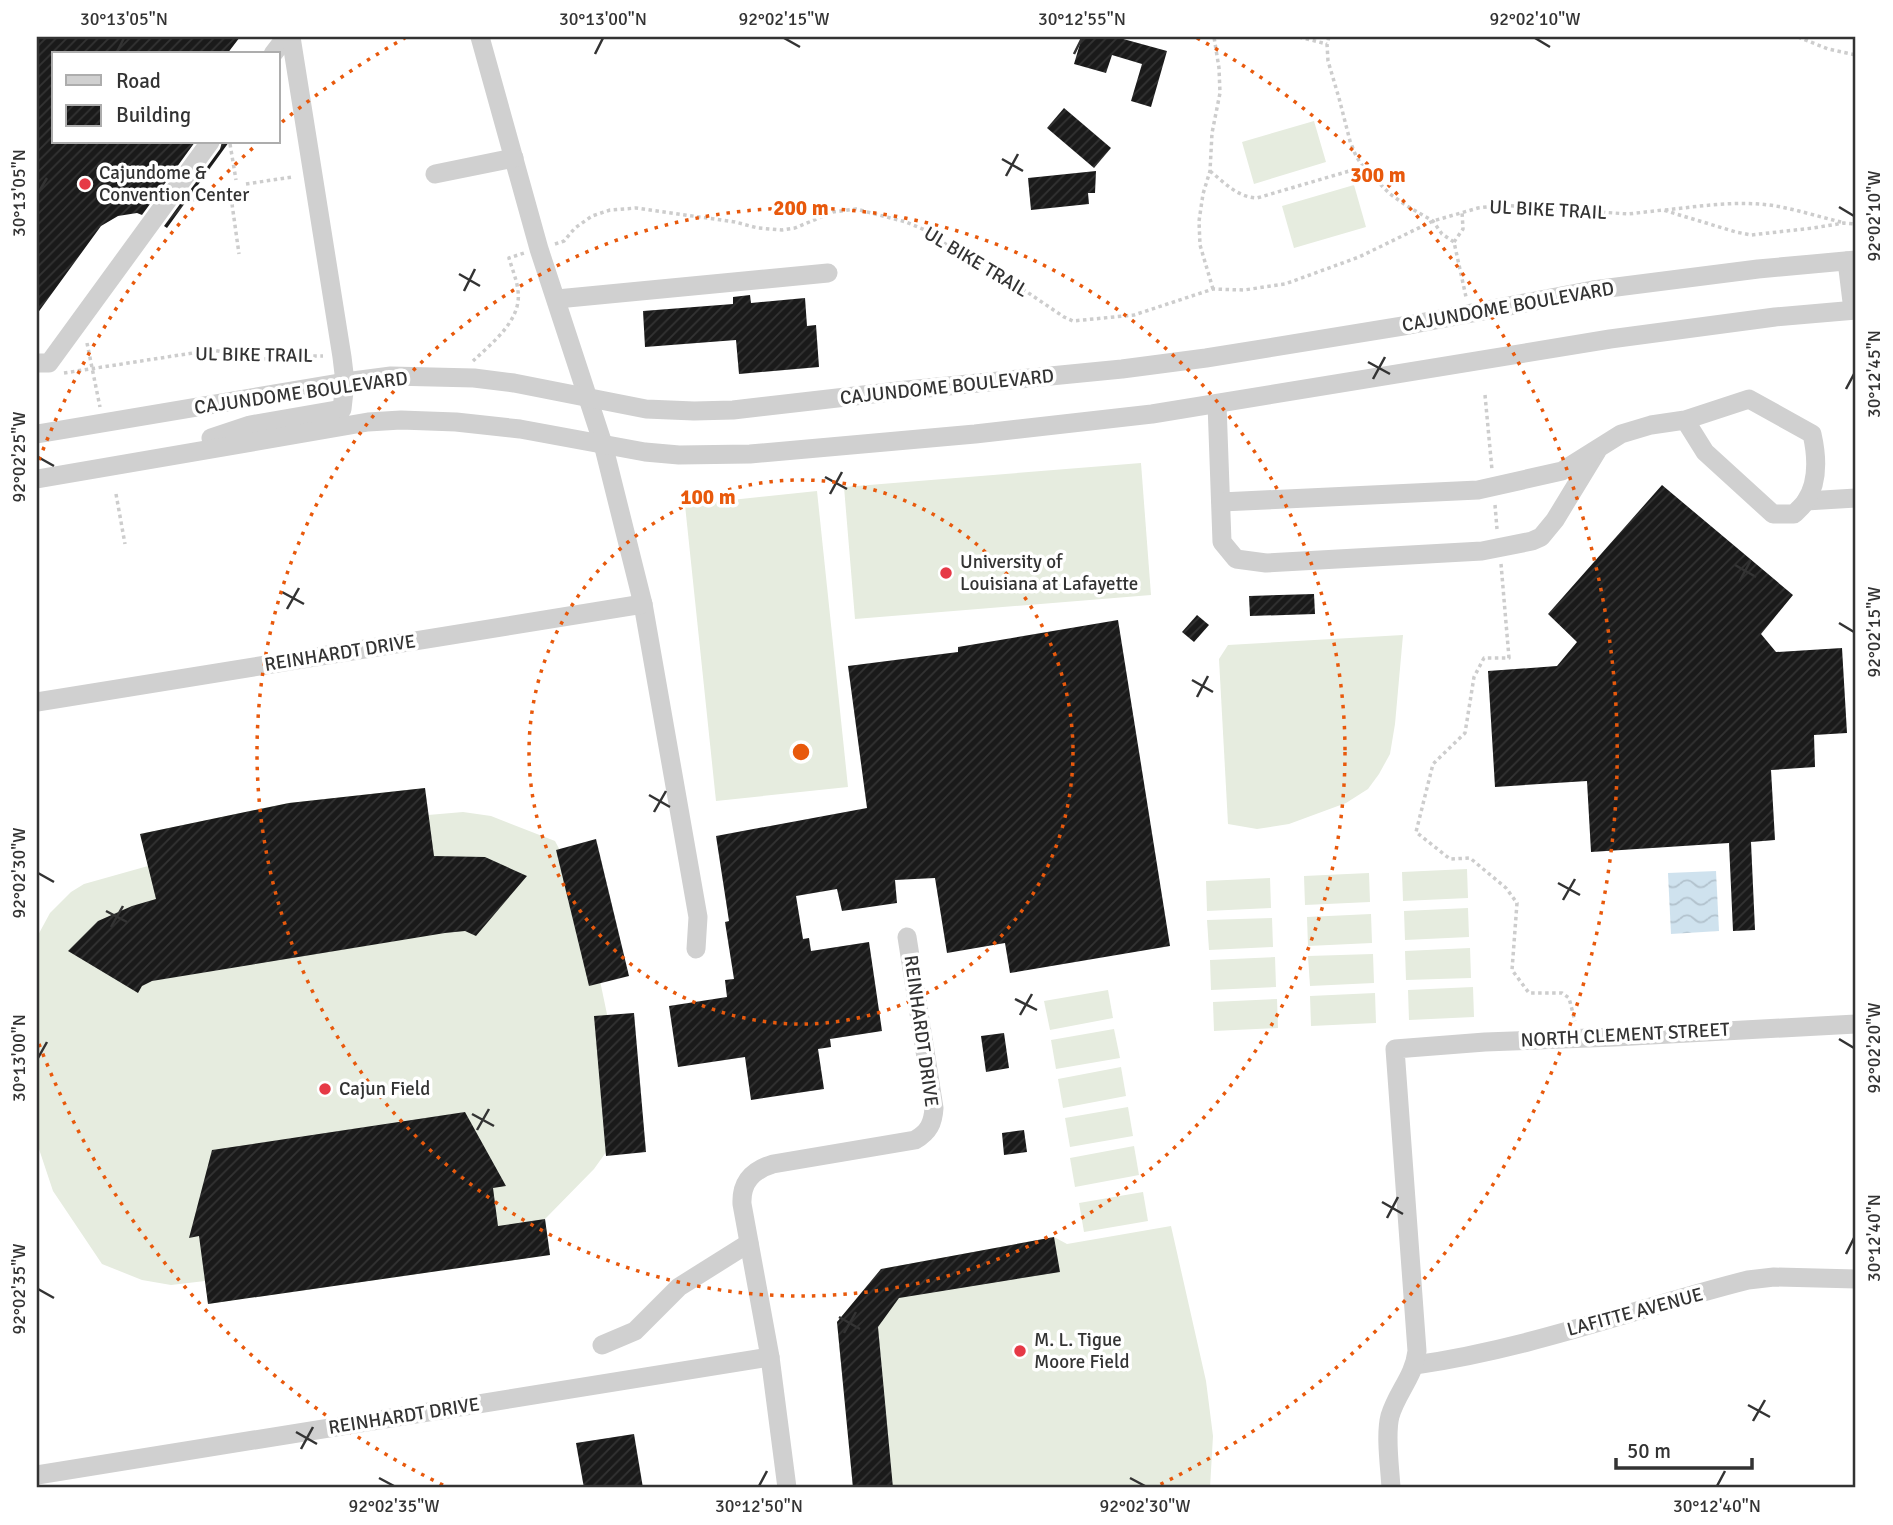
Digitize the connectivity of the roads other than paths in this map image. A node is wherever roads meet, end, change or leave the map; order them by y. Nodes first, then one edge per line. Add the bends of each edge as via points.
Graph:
1 (288, 37) edge
2 (480, 37) edge
3 (275, 52) edge
4 (209, 144) edge
5 (514, 158) junction
6 (435, 174) dead end
7 (1851, 260) edge
8 (828, 273) dead end
9 (556, 299) junction
10 (1855, 310) edge
11 (37, 363) edge
12 (345, 382) junction
13 (588, 398) junction
14 (1217, 404) junction
15 (1685, 420) junction
16 (37, 434) edge
17 (603, 444) junction
18 (1599, 447) junction
19 (133, 462) junction
20 (37, 479) edge
21 (1856, 498) edge
22 (1806, 501) junction
23 (1221, 502) junction
24 (643, 604) junction
25 (37, 702) edge
26 (907, 937) dead end
27 (695, 949) dead end
28 (1856, 1024) edge
29 (748, 1243) junction
30 (1856, 1279) edge
31 (602, 1345) dead end
32 (771, 1357) junction
33 (1415, 1365) junction
34 (37, 1475) edge
35 (787, 1488) edge
36 (1391, 1488) edge

1 - 3 street
1 - 12 street
2 - 5 street
4 - 11 street via 49,363
5 - 6 street
5 - 9 street
7 - 10 street
7 - 13 street, CAJUNDOME BOULEVARD via 1593,290 1395,327 1122,369 733,410 646,409
8 - 9 street
9 - 13 street
10 - 14 street, CAJUNDOME BOULEVARD via 1610,339
12 - 13 street, CAJUNDOME BOULEVARD via 391,376 474,378
12 - 16 street, CAJUNDOME BOULEVARD
12 - 19 street via 342,408 250,425
13 - 17 street
14 - 17 street, CAJUNDOME BOULEVARD via 750,454 679,455
14 - 23 street
15 - 18 street via 1621,434
15 - 22 street via 1705,452 1773,514 1794,513
15 - 22 street via 1749,398 1812,434 1815,478
17 - 19 street, CAJUNDOME BOULEVARD via 520,429 401,420
17 - 24 street
18 - 23 street via 1562,471 1478,489
18 - 23 street via 1541,537 1482,551 1266,562 1236,559 1222,542
19 - 20 street, CAJUNDOME BOULEVARD
21 - 22 street
24 - 25 street, REINHARDT DRIVE
24 - 27 street via 698,917
26 - 29 street, REINHARDT DRIVE via 934,1108 929,1130 915,1140 760,1168 743,1190
28 - 33 street, NORTH CLEMENT STREET via 1395,1049 1417,1335
29 - 31 street via 679,1287 635,1331
29 - 32 street, REINHARDT DRIVE
30 - 33 street, LAFITTE AVENUE via 1774,1276 1748,1280 1507,1347
32 - 34 street, REINHARDT DRIVE
32 - 35 street, REINHARDT DRIVE
33 - 36 street via 1389,1424

